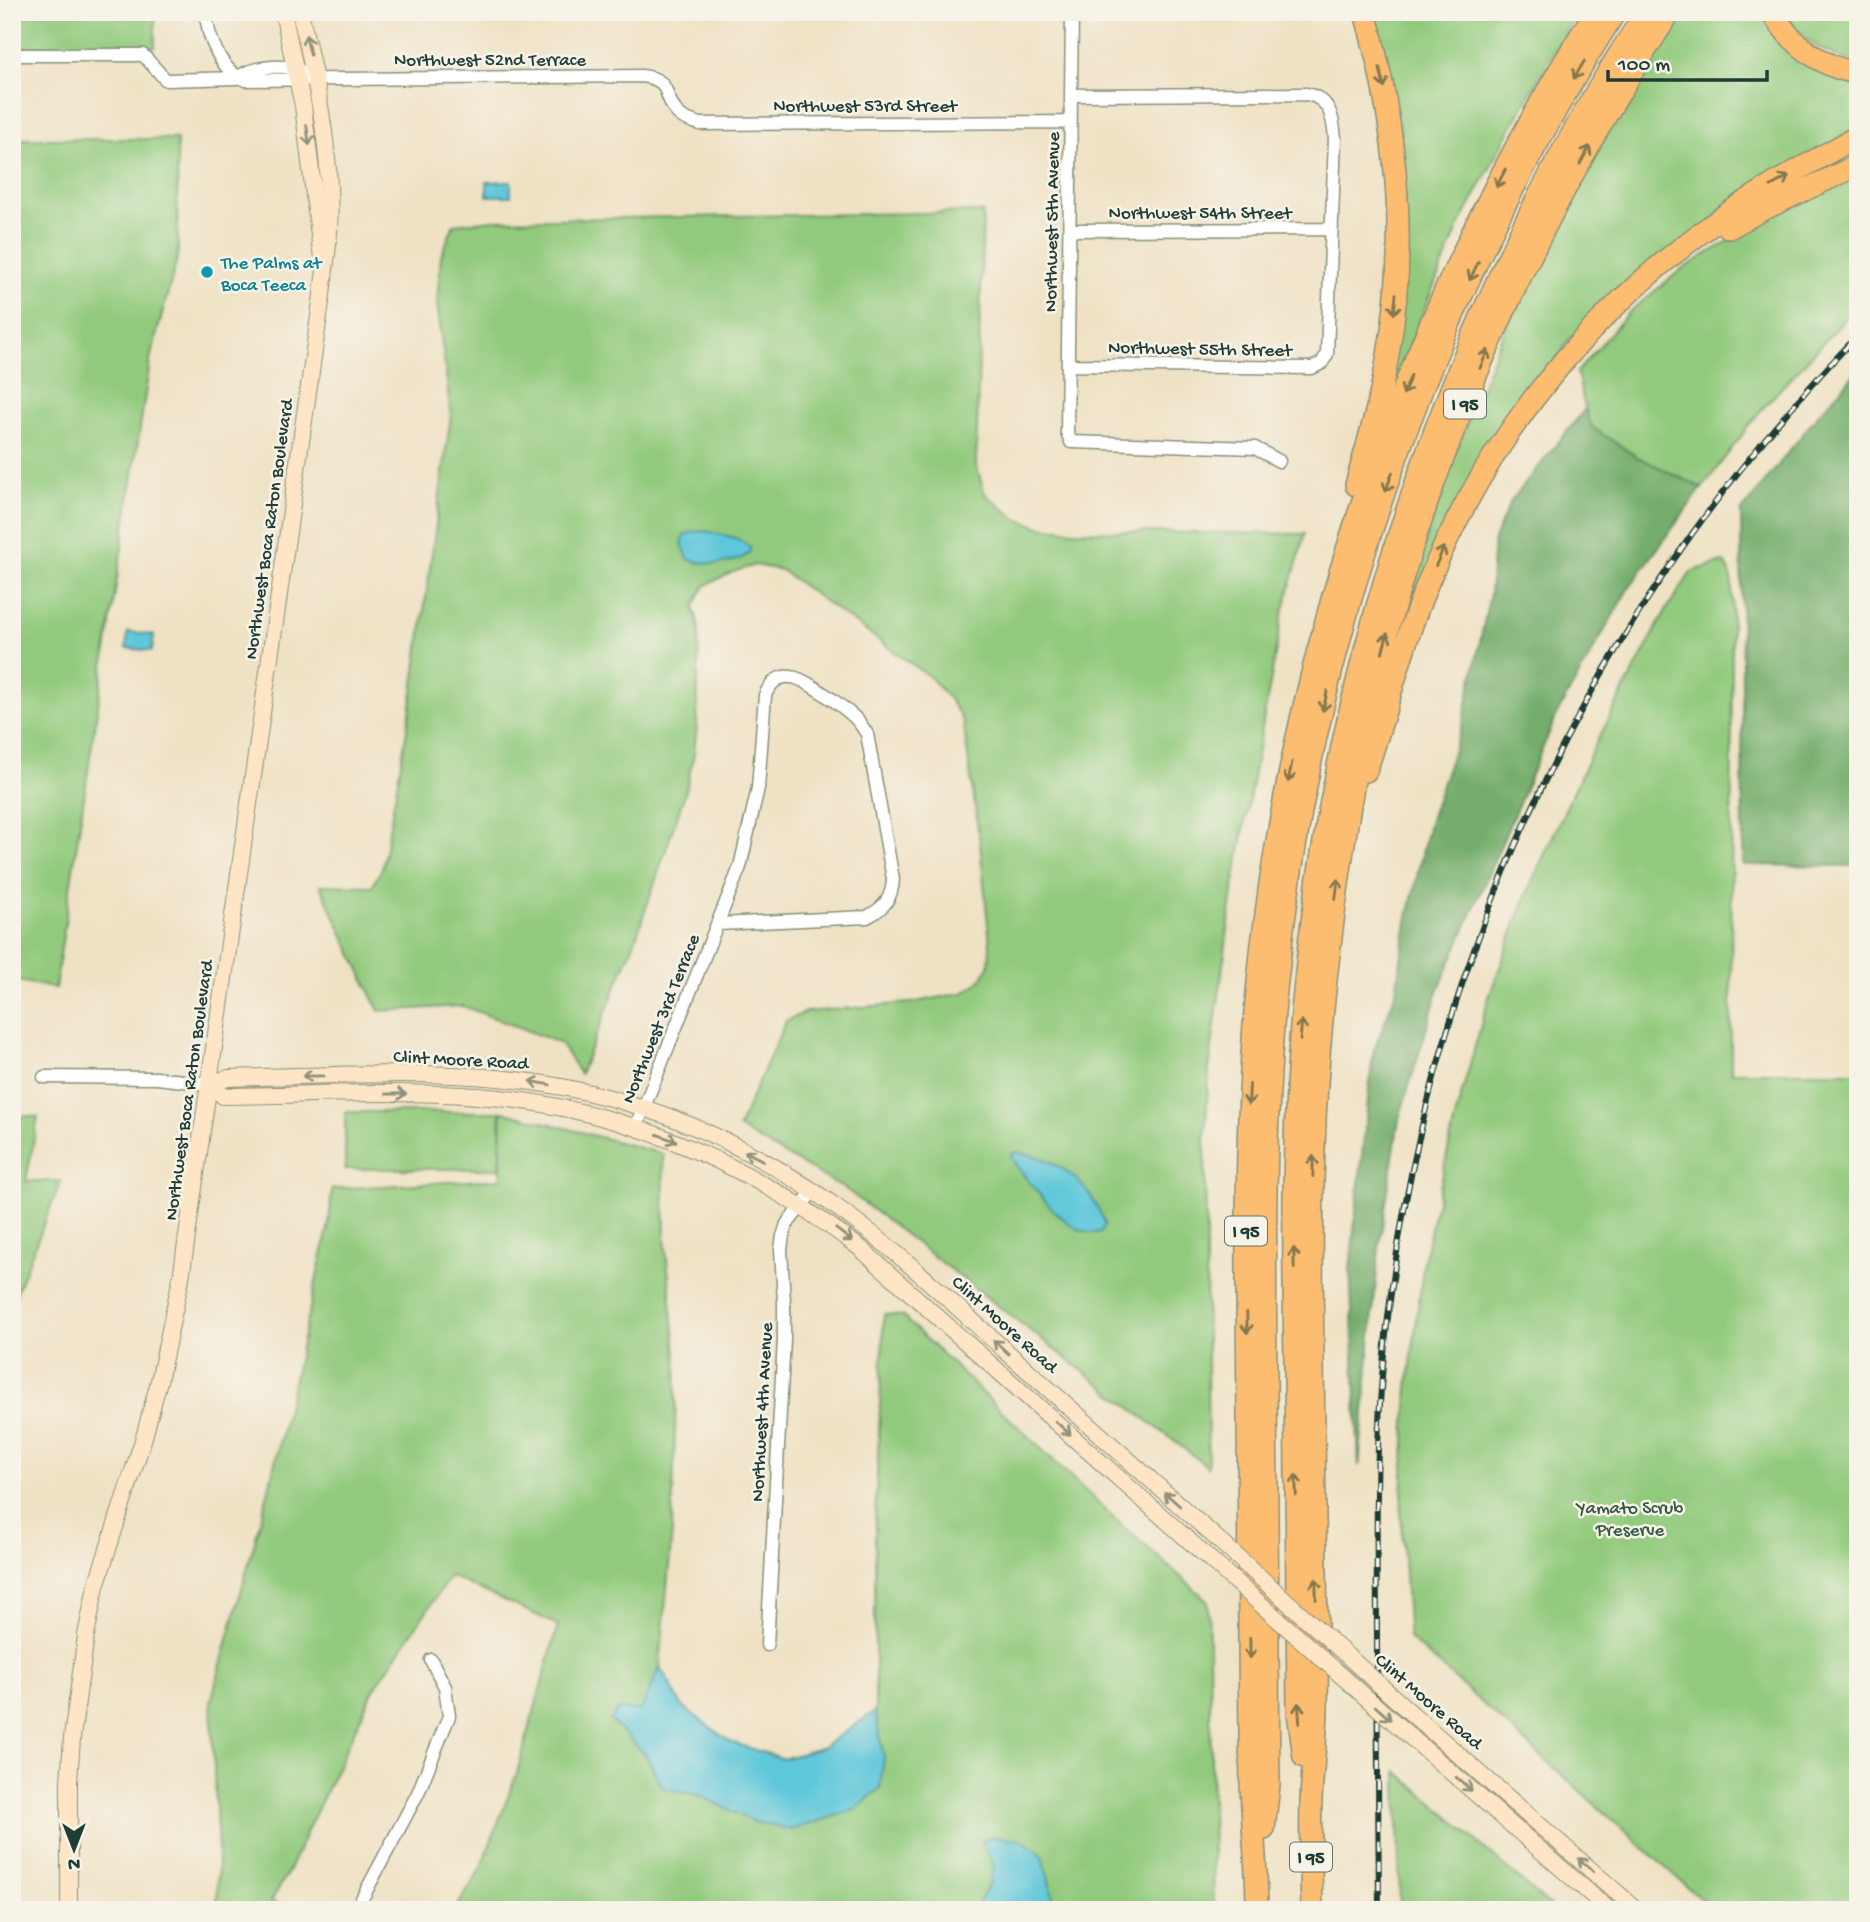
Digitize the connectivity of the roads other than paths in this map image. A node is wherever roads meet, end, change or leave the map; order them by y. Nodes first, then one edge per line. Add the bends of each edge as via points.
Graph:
1 (206, 12) edge
2 (282, 12) edge
3 (300, 12) edge
4 (1072, 12) edge
5 (1364, 12) edge
6 (1595, 12) edge
7 (1615, 12) edge
8 (1646, 12) edge
9 (1670, 12) edge
10 (1772, 12) edge
11 (12, 55) edge
12 (1858, 73) edge
13 (296, 74) junction
14 (237, 78) junction
15 (316, 78) junction
16 (1071, 95) junction
17 (671, 100) joint
18 (1070, 122) junction
19 (1858, 136) edge
20 (1858, 165) edge
21 (1331, 229) junction
22 (1069, 230) junction
23 (324, 269) junction
24 (1575, 346) junction
25 (1068, 365) junction
26 (1279, 461) dead end
27 (1335, 587) junction
28 (1347, 829) junction
29 (719, 923) junction
30 (357, 1075) junction
31 (44, 1077) dead end
32 (209, 1084) junction
33 (357, 1094) junction
34 (643, 1108) junction
35 (636, 1127) junction
36 (813, 1191) junction
37 (801, 1205) junction
38 (766, 1645) dead end
39 (431, 1660) dead end
40 (1311, 1804) junction
41 (1257, 1884) junction
42 (69, 1910) edge
43 (356, 1910) edge
44 (1257, 1910) edge
45 (1312, 1910) edge
46 (1609, 1910) edge
47 (1637, 1910) edge

1 - 14 street via 215,50
2 - 13 street, Northwest Boca Raton Boulevard
15 -> 3 street, Northwest Boca Raton Boulevard
4 - 16 street, Northwest 5th Avenue
5 -> 27 highway via 1392,136 1398,275 1385,374 1350,506
6 -> 27 highway, I 95 via 1512,156 1450,284 1399,404
7 -> 41 highway via 1536,146 1440,346 1357,579 1306,792 1281,947 1268,1104 1269,1785
40 -> 8 highway via 1298,1712 1294,1154 1308,958 1336,780 1361,667 1394,554 1459,372 1540,197
28 -> 9 highway, I 95 via 1361,740 1388,633 1421,522 1462,412 1559,202
10 - 12 highway via 1806,51
11 - 14 street via 143,55 166,80
13 - 14 street via 252,69
13 - 15 street
13 -> 23 street, Northwest Boca Raton Boulevard
15 - 17 street, Northwest 52nd Terrace via 642,76 663,83
15 - 23 street, Northwest Boca Raton Boulevard via 328,173
16 - 18 street, Northwest 5th Avenue
16 - 21 street via 1314,95 1328,105 1334,127
17 - 18 street, Northwest 53rd Street via 675,111 700,124
18 - 22 street, Northwest 5th Avenue
24 -> 19 highway via 1629,291 1689,241 1753,197
20 - 24 highway via 1720,234 1665,271
21 - 22 street, Northwest 54th Street
21 - 25 street, Northwest 55th Street via 1327,354 1322,363 1312,368
22 - 25 street, Northwest 5th Avenue
23 - 32 street, Northwest Boca Raton Boulevard
28 -> 24 highway via 1405,642 1447,541 1515,422
25 - 26 street, Northwest 5th Avenue via 1067,432 1071,442 1255,448
27 -> 41 highway, I 95 via 1297,740 1275,854 1250,1088 1246,1222 1251,1744
40 -> 28 highway, I 95 via 1317,1713 1314,1151 1327,962
29 - 29 street, Northwest 3rd Terrace via 740,867 756,801 765,695 770,684 792,677 854,717 867,734 893,890 881,910 867,917
29 - 34 street, Northwest 3rd Terrace
30 -> 32 street, Clint Moore Road via 228,1078
30 - 33 street
34 -> 30 street, Clint Moore Road via 565,1087 496,1077
31 - 32 street, Clint Moore Road via 157,1078
32 - 33 street, Clint Moore Road via 223,1096
32 - 42 street, Northwest Boca Raton Boulevard via 172,1329 144,1437 96,1586 86,1635 69,1782
33 -> 35 street, Clint Moore Road via 521,1101
34 - 35 street, Northwest 3rd Terrace
36 -> 34 street, Clint Moore Road via 722,1139
35 -> 37 street, Clint Moore Road via 719,1160
36 - 37 street, Northwest 4th Avenue
47 -> 36 street, Clint Moore Road, bridge via 912,1268
37 - 38 street, Northwest 4th Avenue via 787,1224 781,1249 784,1340
37 -> 46 street, Clint Moore Road, bridge via 884,1268
39 - 43 street via 445,1687 449,1716 418,1793
40 - 45 highway, I 95
41 - 44 highway, I 95

